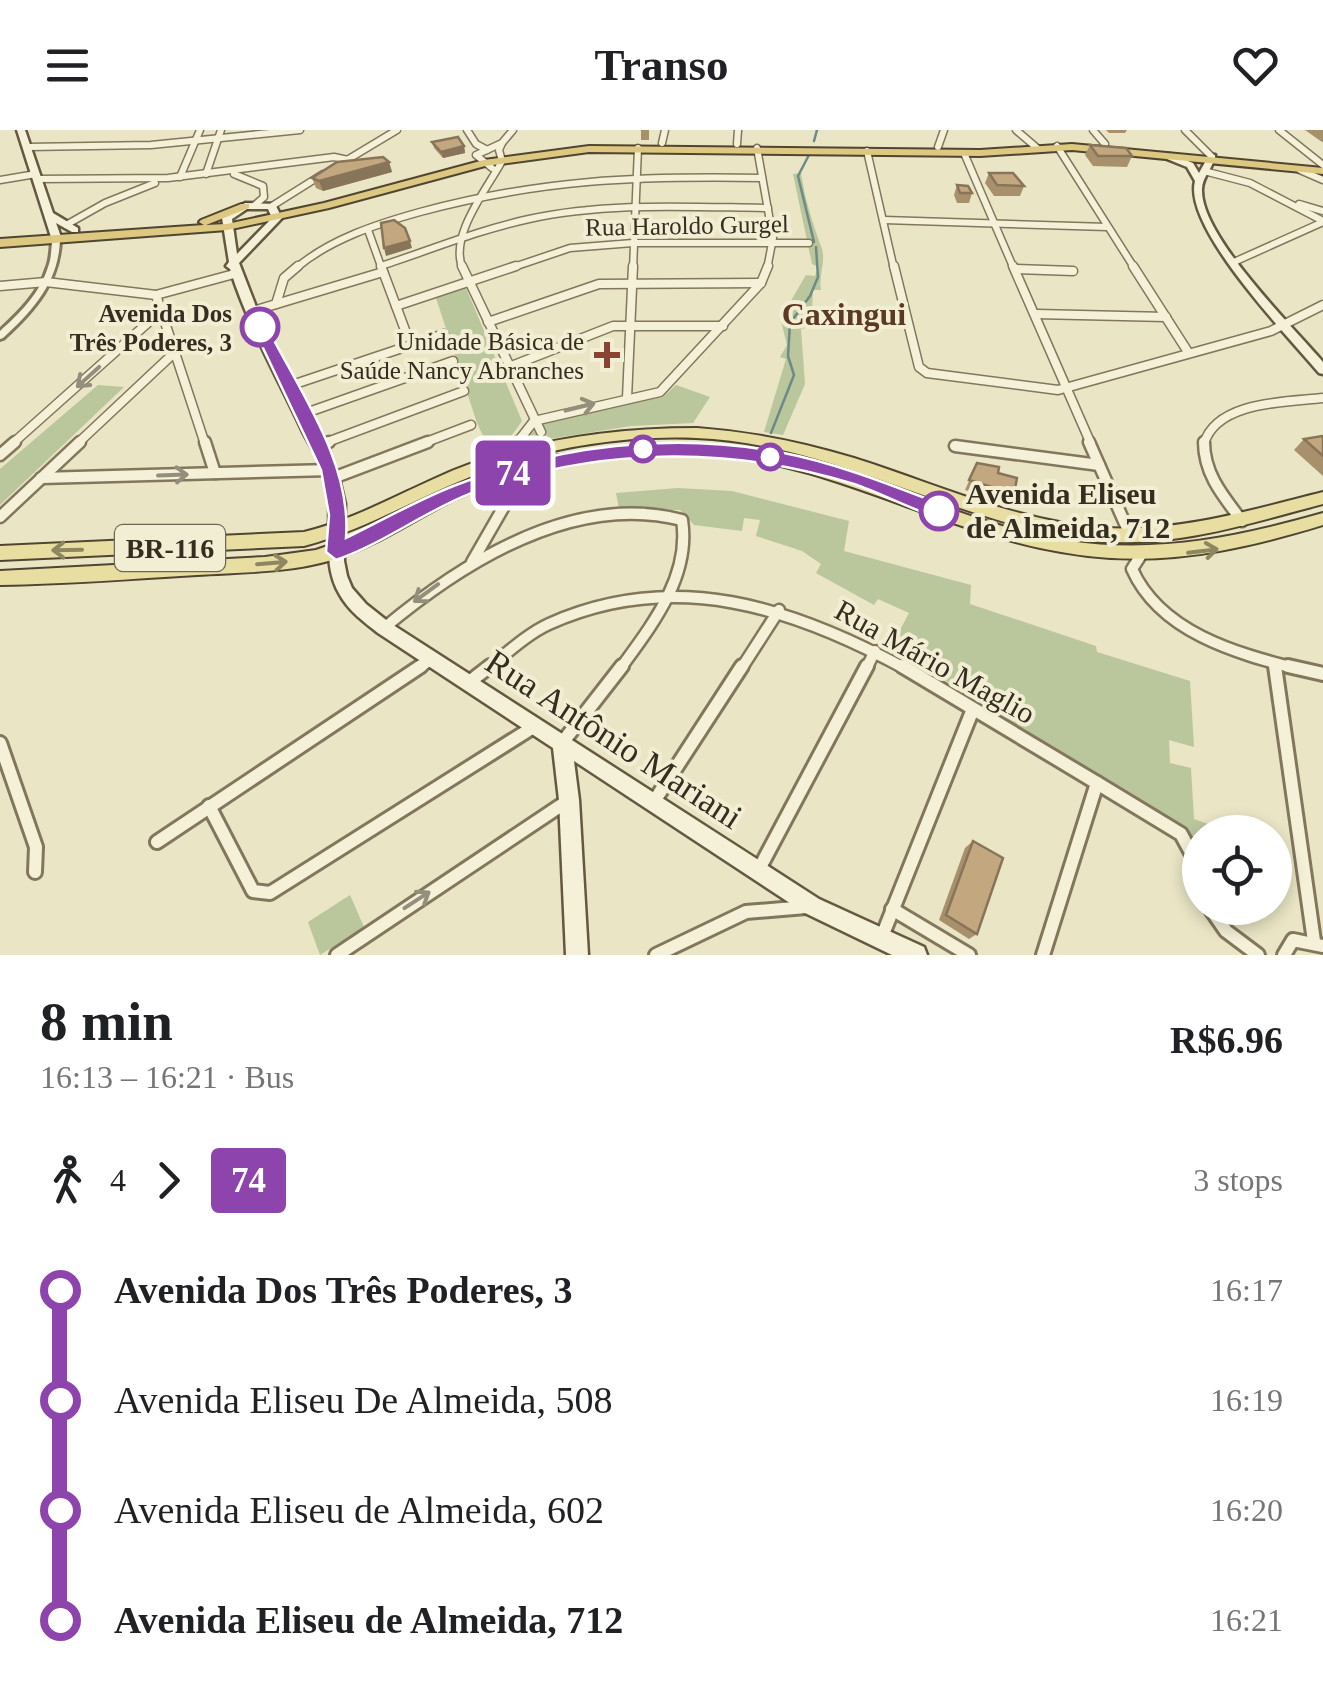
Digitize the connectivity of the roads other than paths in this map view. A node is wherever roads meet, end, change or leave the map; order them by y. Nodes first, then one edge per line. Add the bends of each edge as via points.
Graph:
1 (20, 130) edge
2 (200, 130) edge
3 (221, 130) edge
4 (300, 130) edge
5 (397, 130) edge
6 (465, 130) edge
7 (513, 130) edge
8 (665, 130) edge
9 (738, 130) edge
10 (933, 130) edge
11 (1016, 130) edge
12 (1093, 130) edge
13 (1185, 130) edge
14 (1278, 130) edge
15 (942, 138) edge
16 (218, 140) junction
17 (195, 142) junction
18 (662, 143) junction
19 (737, 144) junction
20 (1105, 144) junction
21 (1033, 146) junction
22 (1057, 146) junction
23 (638, 148) junction
24 (757, 148) junction
25 (487, 150) junction
26 (29, 151) junction
27 (867, 151) junction
28 (362, 152) junction
29 (501, 152) junction
30 (964, 153) junction
31 (334, 157) junction
32 (1170, 157) junction
33 (324, 159) junction
34 (479, 159) junction
35 (348, 160) junction
36 (338, 166) junction
37 (1207, 167) junction
38 (1323, 168) edge
39 (1300, 170) junction
40 (495, 172) junction
41 (246, 173) junction
42 (206, 174) junction
43 (37, 177) junction
44 (180, 177) junction
45 (636, 178) junction
46 (762, 178) junction
47 (0, 180) edge
48 (1323, 180) edge
49 (140, 184) junction
50 (480, 198) junction
51 (1293, 203) junction
52 (264, 208) junction
53 (634, 208) junction
54 (768, 208) junction
55 (1323, 211) edge
56 (884, 220) junction
57 (1323, 221) edge
58 (205, 222) junction
59 (996, 223) junction
60 (226, 224) junction
61 (1106, 226) junction
62 (52, 227) junction
63 (70, 227) junction
64 (368, 230) junction
65 (262, 234) junction
66 (0, 240) edge
67 (460, 241) junction
68 (229, 242) junction
69 (774, 242) junction
70 (633, 243) junction
71 (809, 244) dead end
72 (1234, 262) junction
73 (382, 269) junction
74 (1016, 269) junction
75 (233, 270) junction
76 (1073, 271) dead end
77 (468, 280) junction
78 (46, 282) junction
79 (631, 282) junction
80 (761, 283) junction
81 (0, 286) edge
82 (156, 295) junction
83 (276, 304) junction
84 (1323, 305) edge
85 (396, 306) junction
86 (160, 312) junction
87 (253, 312) junction
88 (1036, 314) junction
89 (1166, 316) junction
90 (488, 322) junction
91 (1286, 324) junction
92 (629, 325) junction
93 (723, 326) junction
94 (405, 330) dead end
95 (1271, 331) junction
96 (444, 334) dead end
97 (0, 336) edge
98 (1296, 337) junction
99 (1188, 352) junction
100 (174, 353) junction
101 (454, 362) dead end
102 (509, 367) junction
103 (1323, 370) edge
104 (290, 386) junction
105 (1066, 388) junction
106 (464, 391) dead end
107 (626, 398) junction
108 (1323, 398) edge
109 (302, 414) junction
110 (534, 421) junction
111 (472, 426) dead end
112 (541, 432) dead end
113 (317, 446) junction
114 (955, 446) dead end
115 (0, 455) edge
116 (1099, 465) junction
117 (506, 467) junction
118 (215, 473) junction
119 (332, 474) junction
120 (41, 478) junction
121 (1323, 498) edge
122 (0, 516) edge
123 (1323, 519) edge
124 (1242, 522) junction
125 (338, 530) junction
126 (1130, 535) junction
127 (336, 552) junction
128 (0, 553) edge
129 (1142, 555) junction
130 (471, 563) junction
131 (2, 579) edge
132 (673, 591) junction
133 (779, 610) junction
134 (384, 628) junction
135 (875, 651) junction
136 (432, 659) junction
137 (1276, 666) junction
138 (1323, 674) edge
139 (468, 683) junction
140 (972, 709) junction
141 (535, 726) junction
142 (0, 742) edge
143 (562, 743) junction
144 (1097, 782) junction
145 (570, 800) junction
146 (654, 803) junction
147 (209, 806) junction
148 (1182, 834) edge
149 (158, 842) dead end
150 (35, 872) dead end
151 (767, 877) junction
152 (812, 906) junction
153 (761, 908) junction
154 (892, 908) junction
155 (1222, 925) edge
156 (880, 938) junction
157 (1319, 944) edge
158 (575, 952) edge
159 (337, 955) edge
160 (656, 955) edge
161 (916, 955) edge
162 (969, 955) edge
163 (1043, 955) edge
164 (1258, 955) edge
165 (1284, 955) edge

1 - 26 main road
2 - 17 street
3 - 16 street
4 - 16 street
5 - 28 street
6 - 25 street
6 - 34 street
7 - 29 street
8 - 18 street
9 - 19 street
10 - 15 street
11 - 21 street
12 - 20 street
13 - 37 street
14 - 38 street
15 - 19 highway
15 - 21 highway
16 - 17 street
16 - 42 street
17 - 26 street
17 - 44 street
18 - 19 highway
18 - 29 highway
20 - 21 highway
20 - 37 highway
21 - 22 highway
21 - 30 highway
22 - 32 highway
22 - 61 street
23 - 24 highway
23 - 29 highway
23 - 45 street
24 - 27 highway
24 - 46 street
25 - 29 street
25 - 34 street
26 - 43 main road
27 - 30 highway
27 - 56 street
28 - 31 street
28 - 35 street
29 - 34 highway
29 - 40 street
30 - 59 street
31 - 33 street
31 - 35 street
32 - 37 highway
32 - 37 main road
33 - 36 street
33 - 41 street
34 - 40 street
34 - 52 highway
34 - 52 highway via 298,207
35 - 36 street
36 - 52 street
37 - 38 highway
37 - 39 highway
37 - 51 street
37 - 72 main road via 1200,214
38 - 39 highway
39 - 48 street
40 - 50 street
41 - 42 street
41 - 52 street via 265,190
42 - 44 street
43 - 47 street
43 - 49 street
43 - 62 main road
44 - 49 street
45 - 46 street
45 - 50 street via 565,181
45 - 53 street
46 - 54 street
49 - 63 street
50 - 64 street
50 - 67 street
51 - 55 street
51 - 57 street
52 - 58 highway
52 - 60 highway
52 - 60 main road
52 - 65 main road
53 - 54 street
53 - 67 street via 548,215
53 - 70 street
54 - 69 street
56 - 59 street
56 - 105 street via 919,367
57 - 72 street
58 - 60 highway
58 - 63 highway
59 - 61 street
59 - 74 street
60 - 62 highway
60 - 68 main road
61 - 89 street
62 - 63 highway
62 - 66 highway
62 - 66 highway
62 - 78 street via 54,266
64 - 73 street
64 - 83 street via 295,264 277,284
65 - 68 main road
65 - 75 main road
67 - 73 street
67 - 77 street
68 - 75 main road
69 - 70 street, Rua Haroldo Gurgel
69 - 71 street, Rua Haroldo Gurgel
69 - 80 street
70 - 77 street, Rua Haroldo Gurgel via 570,248
70 - 79 street
72 - 91 main road
73 - 83 street
73 - 85 street
74 - 76 street
74 - 88 street
75 - 82 street
75 - 87 main road
77 - 85 street, Rua Haroldo Gurgel
77 - 90 street
78 - 81 street
78 - 82 street
78 - 97 street
79 - 80 street
79 - 90 street via 580,288
79 - 92 street
80 - 93 street
82 - 86 street
83 - 87 street
84 - 91 street
85 - 94 street
86 - 100 street
86 -> 115 street
87 - 104 main road
88 - 89 street
88 - 105 street
89 - 99 street
90 - 102 street
91 - 95 street
91 - 98 main road
92 - 93 street
92 - 102 street
92 - 107 street
93 - 107 street via 660,392
95 - 98 street
95 - 99 street
96 - 104 street
98 - 103 main road
99 - 105 street
100 - 118 street
100 - 120 street
101 - 109 street
102 - 110 street
104 - 109 main road
105 - 116 street
106 - 113 street
110 -> 107 street
108 - 124 street via 1256,406 1206,432 1206,473
109 - 113 main road
110 - 112 street
110 - 117 street
111 - 119 street
113 - 119 main road
114 - 116 street
116 - 126 street
117 - 125 main road, BR-116
117 - 126 main road, BR-116 via 613,436 734,436 835,454 1014,518
117 - 127 main road, BR-116
117 - 129 main road, BR-116 via 642,450 758,455 862,480 1010,534
117 - 130 street via 514,489
118 - 119 street
120 -> 118 street
119 - 125 main road, Rua Antônio Mariani
120 - 122 street
121 - 124 main road, BR-116
129 -> 123 main road, BR-116 via 1225,548
124 - 126 main road, BR-116
125 - 127 main road, Rua Antônio Mariani
125 -> 128 main road, BR-116 via 283,542
131 -> 127 main road, BR-116 via 274,563
127 - 134 main road, Rua Antônio Mariani via 341,588
129 - 137 street via 1132,569 1134,579 1164,611
130 - 132 street via 595,520 668,515 686,526
130 -> 134 street
132 - 133 street, Rua Mário Maglio
132 - 139 street, Rua Mário Maglio via 559,618
132 - 143 street
133 - 135 street, Rua Mário Maglio
133 - 146 street
134 - 136 main road, Rua Antônio Mariani
135 - 140 street, Rua Mário Maglio
135 - 151 street
136 - 139 main road, Rua Antônio Mariani
136 - 147 street
137 - 138 street
137 - 157 street
139 - 141 main road, Rua Antônio Mariani
140 - 144 street, Rua Mário Maglio
140 - 154 street
141 - 143 main road, Rua Antônio Mariani
141 - 147 street via 270,894 254,890
142 - 150 street via 36,847
143 - 145 main road
143 - 146 main road, Rua Antônio Mariani
144 - 148 street, Rua Mário Maglio
144 - 163 street
145 - 158 main road
159 -> 145 street
146 - 151 main road, Rua Antônio Mariani
147 - 149 street
151 - 152 main road, Rua Antônio Mariani
151 - 153 street
152 - 153 street
152 - 156 main road, Rua Antônio Mariani
153 - 160 street
154 - 156 street
154 - 162 street
155 - 164 street
156 - 161 main road, Rua Antônio Mariani
157 - 165 street via 1294,940

